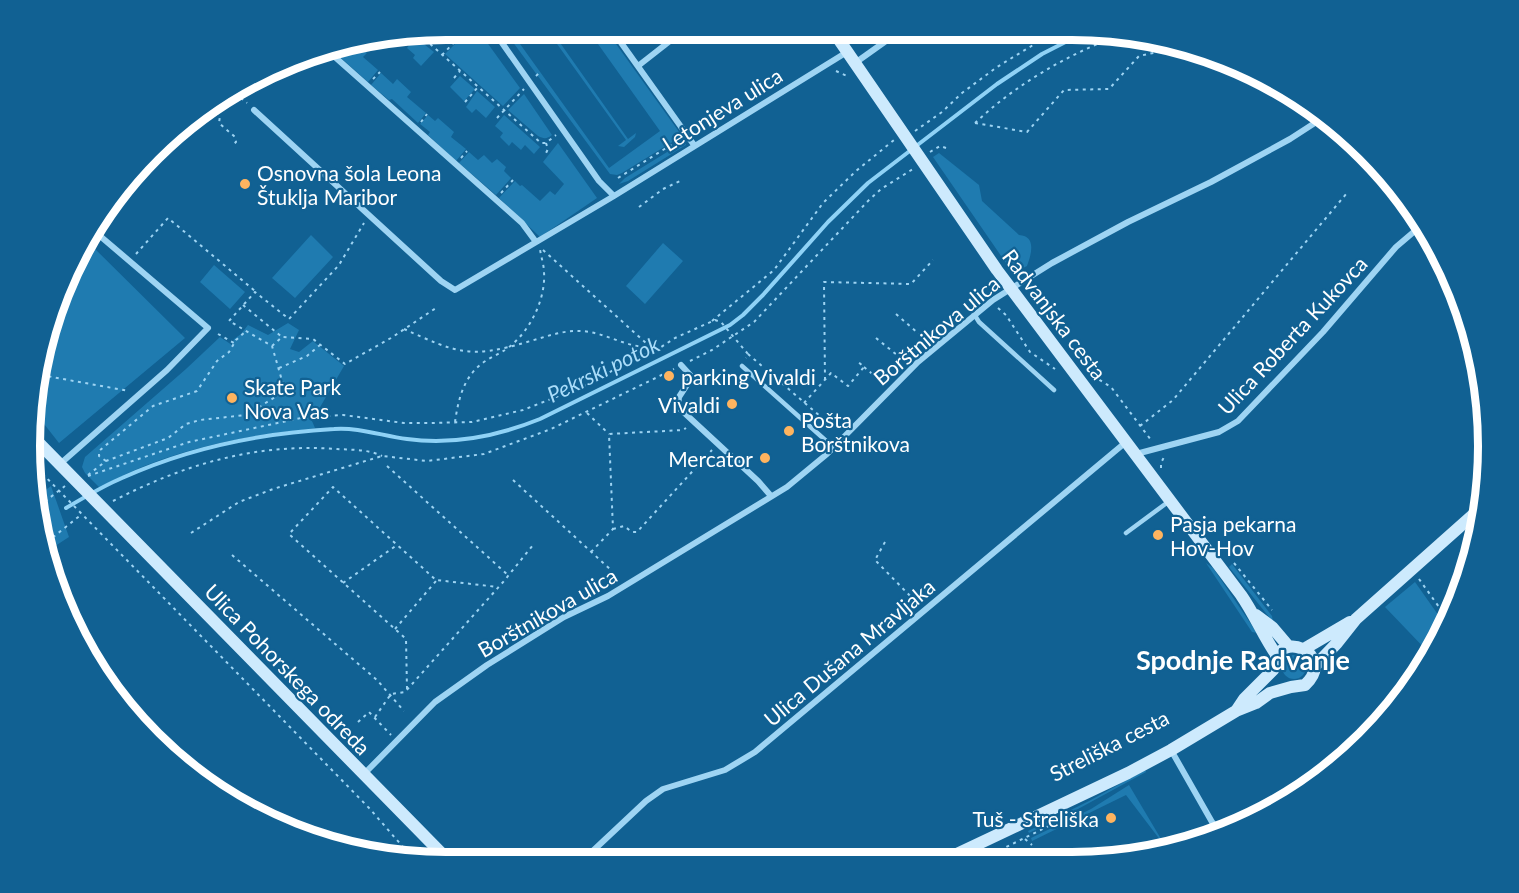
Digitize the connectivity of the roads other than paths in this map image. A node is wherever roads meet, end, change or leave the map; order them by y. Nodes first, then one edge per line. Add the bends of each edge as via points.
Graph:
1 (500, 40) edge
2 (619, 40) edge
3 (671, 40) edge
4 (839, 40) edge
5 (887, 40) edge
6 (847, 51) junction
7 (334, 56) edge
8 (855, 63) junction
9 (638, 66) junction
10 (254, 110) road end
11 (1317, 122) edge
12 (694, 145) junction
13 (614, 196) junction
14 (1416, 230) edge
15 (100, 236) edge
16 (536, 242) junction
17 (1010, 288) junction
18 (974, 314) junction
19 (681, 365) road end
20 (742, 366) road end
21 (1054, 390) dead end
22 (1126, 442) junction
23 (40, 444) edge
24 (834, 447) junction
25 (1136, 454) junction
26 (59, 464) junction
27 (771, 496) junction
28 (1170, 500) junction
29 (1473, 515) edge
30 (1126, 533) dead end
31 (1255, 615) junction
32 (1356, 619) junction
33 (1289, 647) junction
34 (1304, 649) junction
35 (1277, 656) junction
36 (1314, 666) junction
37 (1273, 670) junction
38 (1291, 687) junction
39 (1236, 711) junction
40 (1172, 750) junction
41 (364, 774) junction
42 (1216, 826) edge
43 (440, 852) edge
44 (592, 852) edge
45 (962, 852) edge

1 - 13 street via 599,181
2 - 9 street
3 - 9 street
4 - 6 street, Radvanjska cesta
5 - 8 street
6 - 8 street, Radvanjska cesta
6 - 12 street, Letonjeva ulica
7 - 16 street via 495,199
8 - 17 street, Radvanjska cesta via 904,137 923,155
9 - 12 street
10 - 16 street, Letonjeva ulica via 455,291
11 - 17 street, Borštnikova ulica
12 - 13 street, Letonjeva ulica
13 - 16 street, Letonjeva ulica
14 - 25 street, Ulica Roberta Kukovca via 1238,421 1219,432
15 - 26 street via 208,328 167,370
17 - 18 street, Borštnikova ulica
17 - 22 street, Radvanjska cesta
18 - 21 lane
18 - 24 street, Borštnikova ulica via 918,362
19 - 27 street via 692,377 679,397 678,407
20 - 24 lane
22 - 25 street, Radvanjska cesta
22 - 44 street, Ulica Dušana Mravljaka via 755,752 725,770 663,789
23 - 26 street
24 - 27 street, Borštnikova ulica
25 - 28 street, Radvanjska cesta
26 - 41 street, Ulica Pohorskega odreda via 104,503
27 - 41 street, Borštnikova ulica via 487,665 435,702
28 - 30 lane
28 - 31 street, Radvanjska cesta
29 - 32 street, Streliška cesta
31 - 33 street, Radvanjska cesta
31 - 35 street, Radvanjska cesta
32 - 34 street, Streliška cesta
32 - 36 street, Streliška cesta
33 - 34 street
33 - 35 street
34 - 36 street
35 - 37 street, Streliška cesta
36 - 38 street, Streliška cesta via 1311,680
37 - 38 street via 1276,678
37 - 39 street, Streliška cesta
38 - 39 street, Streliška cesta
39 - 40 street, Streliška cesta
40 - 42 street
40 - 45 street, Streliška cesta
41 - 43 street, Ulica Pohorskega odreda

